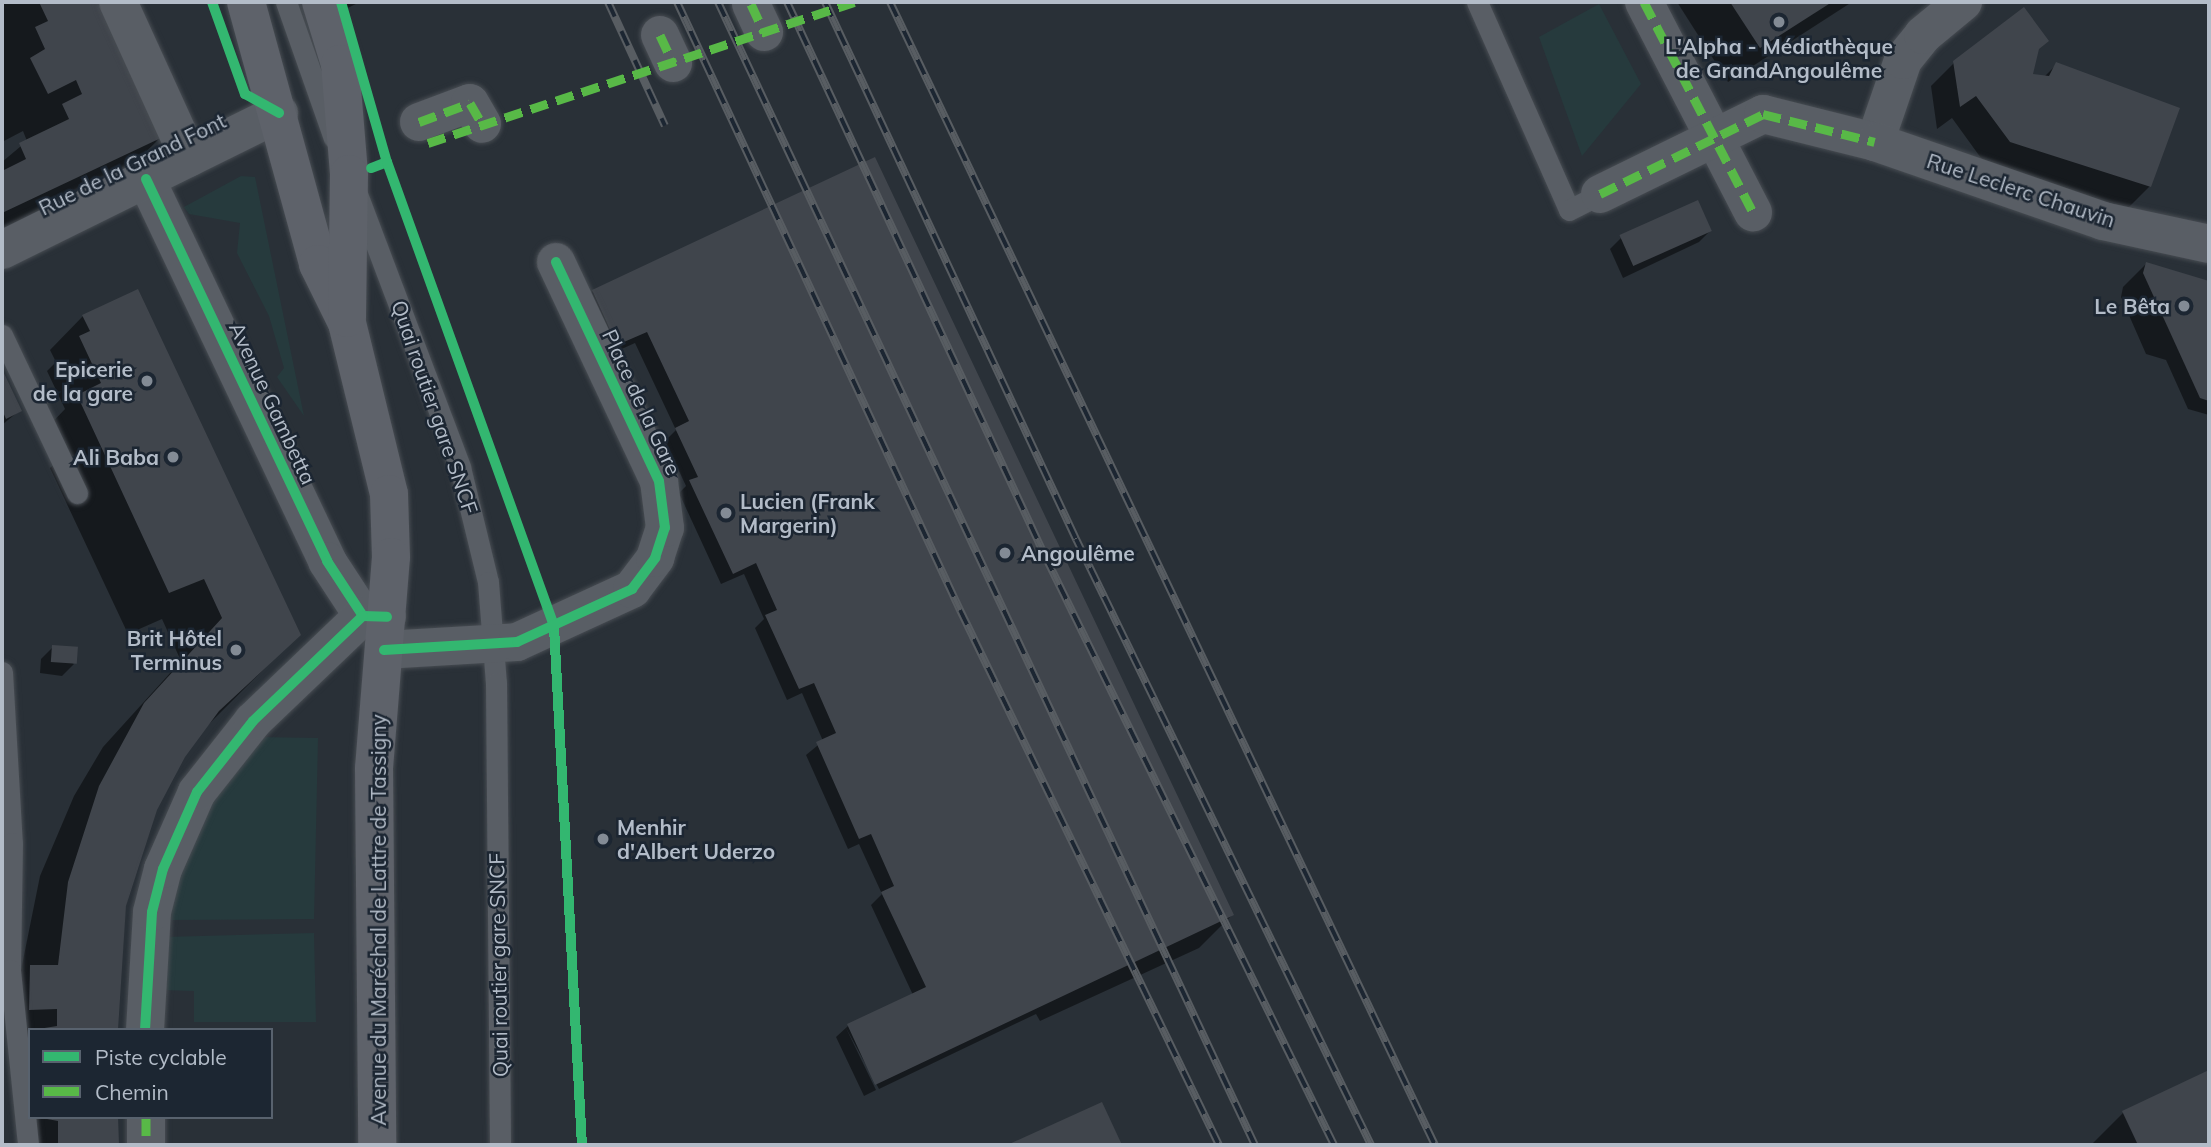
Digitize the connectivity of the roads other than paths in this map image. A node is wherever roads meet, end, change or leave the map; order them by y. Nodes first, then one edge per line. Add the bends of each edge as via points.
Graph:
1 (118, 2) edge
2 (246, 2) edge
3 (286, 2) edge
4 (321, 2) edge
5 (1477, 2) edge
6 (1644, 2) edge
7 (1963, 2) edge
8 (279, 113) junction
9 (419, 122) dead end
10 (482, 124) dead end
11 (1713, 138) junction
12 (1875, 142) junction
13 (189, 158) junction
14 (349, 174) junction
15 (146, 179) junction
16 (1600, 194) joint
17 (1753, 212) dead end
18 (2209, 244) edge
19 (2, 250) edge
20 (556, 262) dead end
21 (346, 323) junction
22 (2, 335) edge
23 (77, 493) dead end
24 (378, 628) junction
25 (494, 643) junction
26 (2, 672) edge
27 (145, 1028) edge
28 (146, 1119) edge
29 (500, 1135) edge
30 (28, 1145) edge
31 (146, 1145) edge
32 (377, 1145) edge

1 - 13 street
2 - 8 main road, Avenue du Maréchal de Lattre de Tassigny
3 - 14 lane, Quai routier gare SNCF
4 - 14 main road, Avenue du Maréchal de Lattre de Tassigny via 340,64
5 - 16 lane via 1569,209
6 - 11 street
7 - 12 street via 1903,60
8 - 13 street, Rue de la Grand Font
8 - 21 main road, Avenue du Maréchal de Lattre de Tassigny via 318,264
9 - 10 street via 470,103
11 - 12 street, Rue Leclerc Chauvin via 1763,114
11 - 16 street
11 - 17 street
12 - 18 street, Rue Leclerc Chauvin via 2104,221
13 - 15 street, Rue de la Grand Font
14 - 21 main road, Avenue du Maréchal de Lattre de Tassigny
14 - 25 lane, Quai routier gare SNCF via 460,467 488,582
15 - 19 street, Rue de la Grand Font
15 - 24 street, Avenue Gambetta via 327,561
20 - 25 street, Place de la Gare via 659,481 665,528 655,558 632,589 517,642
21 - 24 main road, Avenue du Maréchal de Lattre de Tassigny via 389,494
22 - 23 lane
24 - 25 street, Place de la Gare
24 - 27 street via 253,721 197,792 163,869 152,912
24 - 32 main road, Avenue du Maréchal de Lattre de Tassigny via 374,768
25 - 29 lane, Quai routier gare SNCF
26 - 30 lane via 12,843 10,970
28 - 31 street

